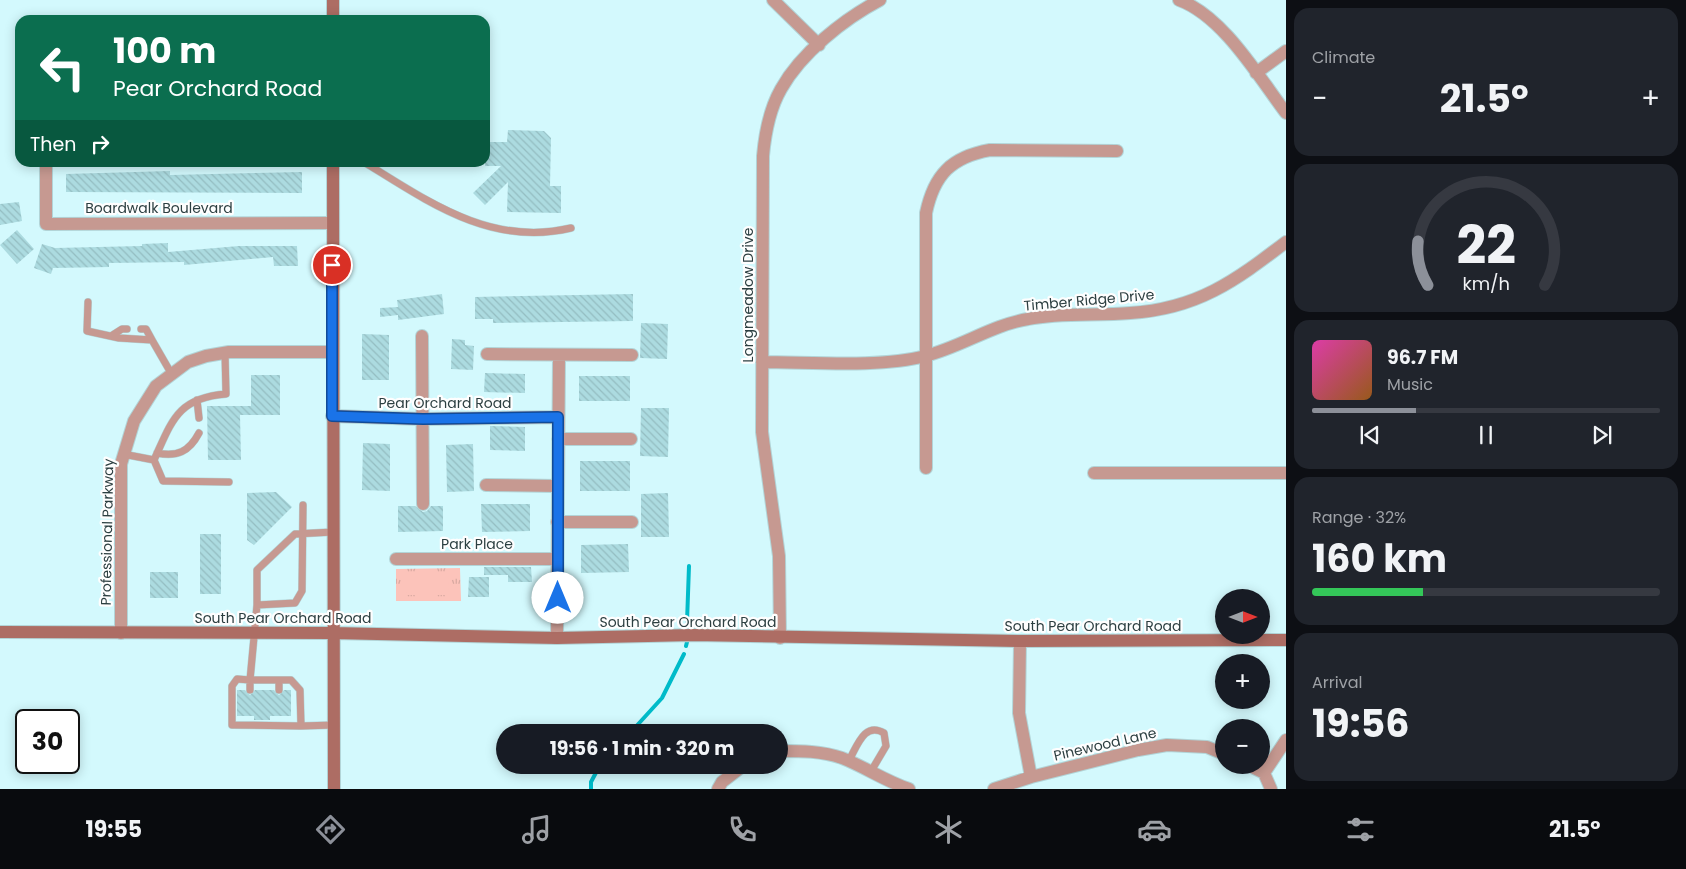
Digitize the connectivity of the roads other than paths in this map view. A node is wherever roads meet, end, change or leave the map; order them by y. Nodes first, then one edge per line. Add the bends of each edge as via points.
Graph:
1 (333, 0) edge
2 (773, 0) edge
3 (880, 0) edge
4 (1179, 0) edge
5 (333, 15) edge
6 (818, 44) junction
7 (1286, 51) edge
8 (1256, 73) junction
9 (1286, 113) edge
10 (1117, 151) dead end
11 (46, 167) edge
12 (333, 167) edge
13 (372, 167) edge
14 (333, 222) junction
15 (571, 228) dead end
16 (1286, 242) edge
17 (88, 302) dead end
18 (127, 329) dead end
19 (141, 329) dead end
20 (111, 336) junction
21 (422, 336) dead end
22 (152, 340) junction
23 (332, 352) junction
24 (225, 353) junction
25 (487, 354) dead end
26 (559, 355) junction
27 (632, 355) dead end
28 (925, 356) junction
29 (762, 362) junction
30 (171, 373) junction
31 (197, 400) junction
32 (332, 416) junction
33 (558, 417) junction
34 (199, 418) dead end
35 (423, 419) junction
36 (199, 433) dead end
37 (558, 439) junction
38 (631, 439) dead end
39 (124, 454) junction
40 (155, 457) junction
41 (926, 468) dead end
42 (1094, 473) dead end
43 (1286, 473) edge
44 (229, 482) dead end
45 (486, 486) dead end
46 (558, 486) junction
47 (303, 504) dead end
48 (422, 504) dead end
49 (558, 522) junction
50 (632, 522) dead end
51 (333, 532) junction
52 (303, 533) junction
53 (281, 547) junction
54 (281, 556) dead end
55 (396, 559) dead end
56 (558, 559) junction
57 (257, 604) junction
58 (0, 632) edge
59 (120, 633) junction
60 (254, 633) junction
61 (334, 633) junction
62 (558, 638) junction
63 (780, 638) junction
64 (1286, 640) edge
65 (1020, 641) junction
66 (250, 680) junction
67 (279, 680) junction
68 (250, 690) dead end
69 (279, 690) dead end
70 (249, 716) dead end
71 (280, 716) dead end
72 (249, 725) junction
73 (280, 725) junction
74 (334, 725) junction
75 (301, 726) junction
76 (1286, 740) edge
77 (1215, 750) edge
78 (788, 751) edge
79 (848, 762) junction
80 (1270, 764) edge
81 (870, 773) junction
82 (732, 774) edge
83 (1264, 774) edge
84 (1031, 777) junction
85 (334, 789) edge
86 (718, 789) edge
87 (909, 789) edge
88 (994, 789) edge
89 (1271, 789) edge

1 - 5 street
2 - 6 street
3 - 6 street, Longmeadow Drive via 840,25
4 - 8 street via 1203,12 1218,25
6 - 29 street, Longmeadow Drive via 781,89 766,131
7 - 8 street
8 - 9 street
10 - 28 street via 990,150 963,157 943,173 932,190 926,213
11 - 14 street, Boardwalk Boulevard via 46,224
12 - 14 street
13 - 15 lane via 438,208 484,227 553,232
14 - 23 street
16 - 28 street, Timber Ridge Drive via 1218,290 1178,305 1130,314 1028,319
17 - 20 lane via 87,331
18 - 20 lane
19 - 22 lane via 146,329
20 - 22 lane
21 - 35 street
22 - 30 lane
23 - 24 street, Professional Parkway
23 - 32 street
24 - 30 street, Professional Parkway via 188,362
24 - 31 lane via 226,394
25 - 26 street
26 - 27 street
26 - 33 street
28 - 29 street, Timber Ridge Drive via 876,361
28 - 41 street
29 - 63 street, Longmeadow Drive via 762,432 779,556
30 - 39 street, Professional Parkway via 156,386 134,421
31 - 34 lane
31 - 40 lane via 176,415
32 - 35 street, Pear Orchard Road
32 - 51 street
33 - 35 street, Pear Orchard Road
33 - 37 street
35 - 48 street
36 - 40 lane via 185,451
37 - 38 street
37 - 46 street
39 - 40 lane
39 - 59 street, Professional Parkway via 121,464
40 - 44 lane via 163,481
42 - 43 street
45 - 46 street
46 - 49 street
47 - 52 lane
49 - 50 street
49 - 56 street
51 - 52 lane
51 - 61 street
52 - 53 lane via 295,534
52 - 57 lane via 302,591 296,603
53 - 54 lane
53 - 57 lane via 257,570
55 - 56 street, Park Place
56 - 62 street
57 - 60 lane
58 - 59 street, South Pear Orchard Road
59 - 60 street, South Pear Orchard Road
60 - 61 street, South Pear Orchard Road
60 - 66 lane
61 - 62 street, South Pear Orchard Road
61 - 74 street
62 - 63 street, South Pear Orchard Road
63 - 65 street, South Pear Orchard Road
64 - 65 street, South Pear Orchard Road
65 - 84 street via 1019,713
66 - 67 lane
66 - 68 lane
66 - 72 lane via 236,679 232,686 232,725
67 - 69 lane
67 - 75 lane via 291,680 300,690
70 - 72 lane
71 - 73 lane
72 - 73 lane
73 - 75 lane
74 - 75 lane
74 - 85 street
76 - 80 street
77 - 84 street, Pinewood Lane via 1167,745
78 - 79 street via 809,750
79 - 81 street
79 - 81 lane via 865,733 878,730 884,734 886,746
81 - 87 street
82 - 86 street
83 - 89 street
84 - 88 street, Pinewood Lane

